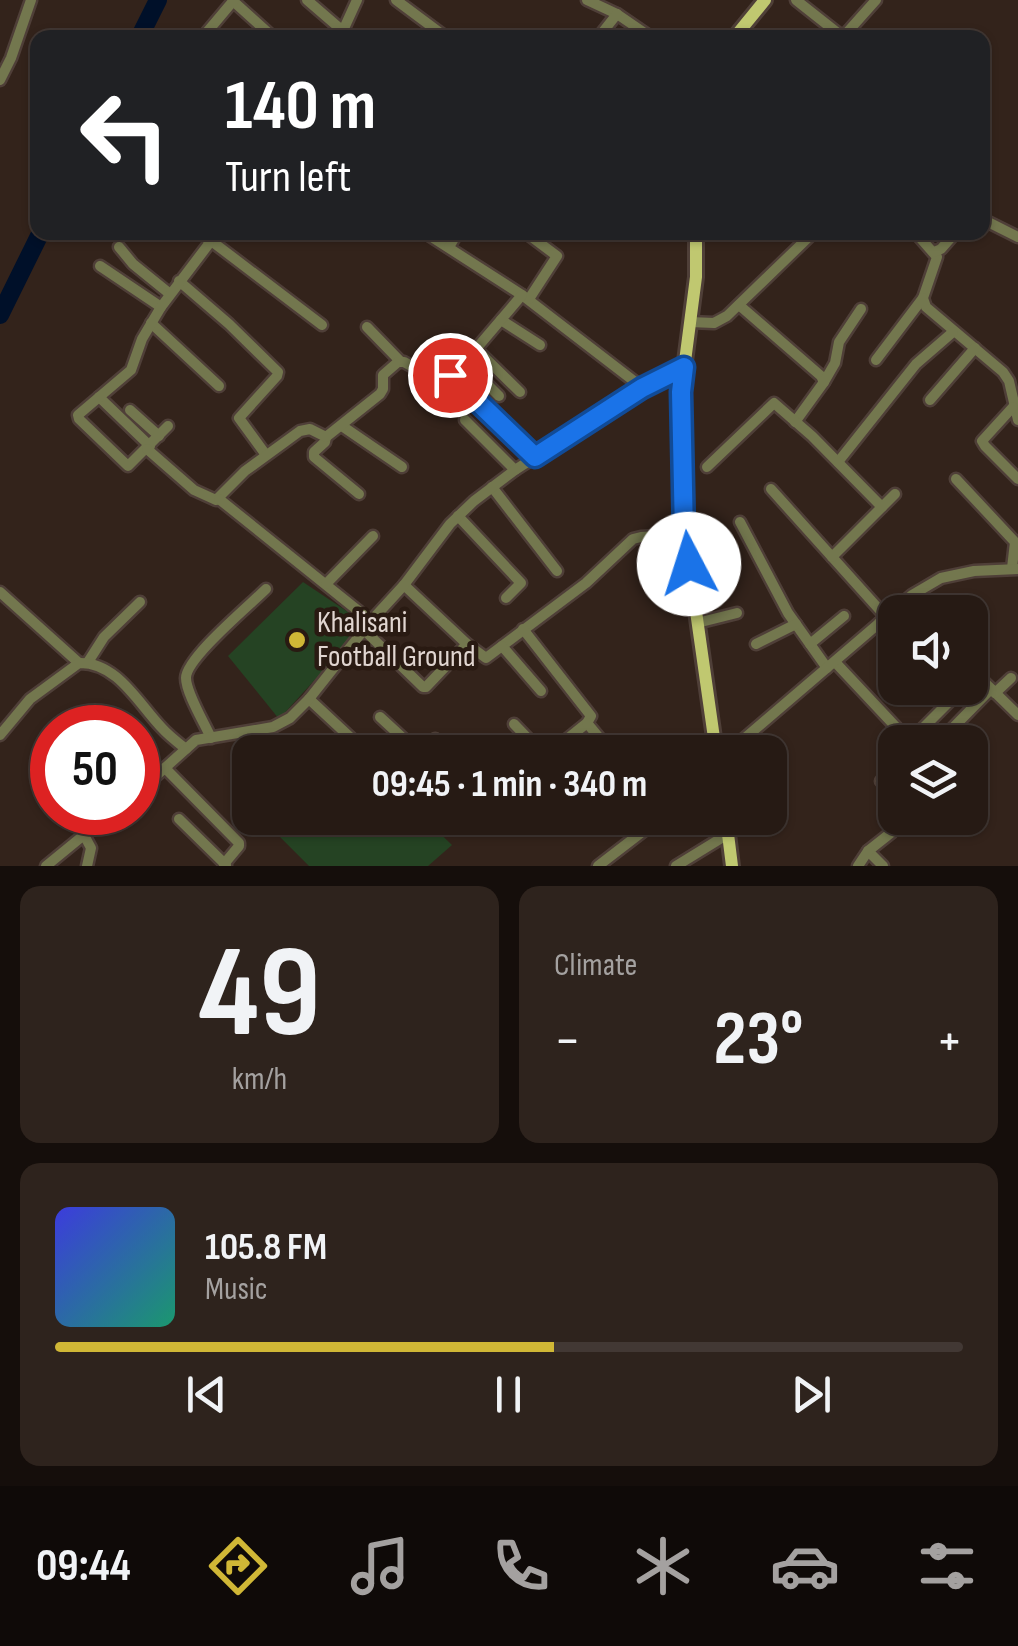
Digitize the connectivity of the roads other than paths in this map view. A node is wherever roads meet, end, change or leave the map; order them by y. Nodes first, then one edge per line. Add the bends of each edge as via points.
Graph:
1 (31, 0) edge
2 (233, 0) edge
3 (307, 0) edge
4 (356, 0) edge
5 (396, 0) edge
6 (587, 0) edge
7 (765, 0) edge
8 (796, 0) edge
9 (876, 0) edge
10 (616, 14) junction
11 (209, 30) edge
12 (265, 30) edge
13 (338, 30) edge
14 (346, 30) edge
15 (437, 30) edge
16 (604, 30) edge
17 (640, 30) edge
18 (741, 30) edge
19 (835, 30) edge
20 (850, 30) edge
21 (0, 80) edge
22 (990, 223) edge
23 (1018, 236) edge
24 (207, 240) edge
25 (215, 240) edge
26 (437, 240) edge
27 (453, 240) edge
28 (536, 240) edge
29 (696, 240) edge
30 (806, 240) edge
31 (922, 240) edge
32 (949, 240) edge
33 (119, 246) dead end
34 (449, 247) junction
35 (934, 252) junction
36 (100, 266) dead end
37 (179, 282) junction
38 (170, 294) junction
39 (526, 297) junction
40 (923, 298) junction
41 (739, 305) junction
42 (161, 307) junction
43 (861, 309) dead end
44 (502, 320) junction
45 (690, 322) junction
46 (151, 324) junction
47 (322, 325) dead end
48 (368, 327) dead end
49 (954, 332) junction
50 (540, 345) dead end
51 (476, 348) junction
52 (976, 348) junction
53 (876, 360) dead end
54 (400, 361) junction
55 (464, 361) junction
56 (684, 367) junction
57 (450, 375) junction
58 (824, 382) junction
59 (219, 386) dead end
60 (642, 388) junction
61 (520, 392) dead end
62 (500, 396) dead end
63 (99, 397) junction
64 (930, 400) dead end
65 (130, 410) dead end
66 (1016, 414) edge
67 (465, 420) dead end
68 (795, 422) junction
69 (168, 426) dead end
70 (342, 426) junction
71 (158, 436) junction
72 (326, 437) junction
73 (148, 447) junction
74 (266, 455) junction
75 (535, 457) junction
76 (838, 462) junction
77 (402, 467) dead end
78 (707, 467) dead end
79 (515, 470) junction
80 (956, 479) dead end
81 (1018, 479) edge
82 (492, 488) junction
83 (771, 489) dead end
84 (359, 494) dead end
85 (894, 494) dead end
86 (219, 499) junction
87 (882, 507) junction
88 (458, 516) junction
89 (740, 522) dead end
90 (684, 534) junction
91 (373, 536) dead end
92 (832, 557) junction
93 (1015, 569) edge
94 (557, 571) dead end
95 (326, 584) junction
96 (404, 584) junction
97 (266, 589) dead end
98 (0, 592) edge
99 (912, 595) edge
100 (506, 598) dead end
101 (140, 602) dead end
102 (737, 613) dead end
103 (878, 615) edge
104 (844, 616) dead end
105 (697, 623) junction
106 (796, 624) junction
107 (878, 624) edge
108 (368, 626) junction
109 (523, 629) junction
110 (467, 644) junction
111 (756, 644) dead end
112 (810, 644) junction
113 (502, 646) junction
114 (83, 662) junction
115 (831, 665) junction
116 (1011, 678) dead end
117 (988, 686) edge
118 (541, 691) dead end
119 (993, 691) junction
120 (309, 699) junction
121 (946, 705) edge
122 (1018, 715) edge
123 (380, 716) dead end
124 (587, 723) junction
125 (514, 724) dead end
126 (892, 725) edge
127 (926, 725) edge
128 (956, 725) edge
129 (0, 735) edge
130 (348, 735) edge
131 (398, 735) edge
132 (525, 735) edge
133 (573, 735) edge
134 (597, 735) edge
135 (713, 735) edge
136 (749, 735) edge
137 (211, 738) junction
138 (186, 750) junction
139 (165, 768) junction
140 (160, 772) edge
141 (179, 819) dead end
142 (84, 835) joint
143 (638, 835) edge
144 (726, 835) edge
145 (728, 835) edge
146 (888, 835) edge
147 (868, 851) junction
148 (226, 865) edge
149 (46, 866) edge
150 (87, 866) edge
151 (598, 866) edge
152 (676, 866) edge
153 (732, 866) edge
154 (858, 866) edge
155 (883, 866) edge

1 - 21 street
2 - 11 street
2 - 12 street
3 - 13 street
4 - 14 street
5 - 15 street
6 - 10 street
7 - 18 main road
8 - 19 street
9 - 20 street
10 - 16 street
10 - 17 street
22 - 23 street
24 - 37 street
25 - 47 street
26 - 34 street
27 - 34 street
28 - 39 street via 557,256
29 - 45 main road
30 - 41 street
31 - 35 street
32 - 35 street
33 - 38 street
34 - 39 street
35 - 40 street
36 - 42 street
37 - 38 street
37 - 74 street via 278,372 239,418
38 - 42 street
39 - 44 street
39 - 60 street
40 - 49 street
40 - 53 street
41 - 45 street via 714,323
41 - 58 street
42 - 46 street
43 - 58 street via 838,342
44 - 50 street
44 - 51 street
45 - 56 main road
46 - 59 street
46 - 63 street via 130,370
48 - 54 street
49 - 52 street
49 - 76 street via 916,364
51 - 55 street
51 - 61 street
52 - 64 street
52 - 66 street via 1009,381
54 - 57 street via 439,381
54 - 70 street via 383,375 380,394
55 - 57 street
55 - 62 street
56 - 60 street
56 - 90 main road
57 - 75 street
58 - 68 street
60 - 75 street
63 - 73 street
63 - 73 street via 79,419 128,466
65 - 71 street
66 - 81 street via 982,441
67 - 79 street
68 - 76 street
68 - 78 street via 772,403
69 - 71 street
70 - 72 street
70 - 77 street
71 - 73 street
72 - 74 street via 303,429
72 - 84 street via 314,457
73 - 86 street via 194,490
74 - 86 street
75 - 79 street
76 - 87 street
79 - 82 street
80 - 93 street via 1014,539
82 - 88 street
82 - 94 street
83 - 92 street
85 - 87 street
86 - 95 street
87 - 92 street
88 - 96 street
88 - 100 street via 521,583
89 - 106 street
90 - 105 main road
90 - 109 street via 633,540
91 - 95 street
92 - 103 street
93 - 99 street via 941,578
95 - 108 street
96 - 108 street
96 - 110 street
97 - 137 street via 187,671
98 - 114 street
101 - 114 street
102 - 105 street
104 - 112 street
105 - 135 main road
106 - 111 street
106 - 112 street
107 - 115 street
108 - 110 street via 422,687
108 - 120 street
109 - 113 street
109 - 124 street via 590,716
110 - 113 street via 486,658
112 - 115 street
113 - 118 street
114 - 129 street via 30,699
114 - 138 street via 99,666 134,694
115 - 126 street
115 - 136 street
116 - 119 street
117 - 119 street
119 - 122 street
119 - 128 street
120 - 130 street
120 - 137 street via 273,726
121 - 127 street
123 - 131 street
124 - 133 street
124 - 134 street
125 - 132 street
137 - 138 street
138 - 139 street
139 - 140 street
139 - 148 street via 239,844
141 - 148 street
142 - 149 street
142 - 150 street via 91,848
143 - 151 street
144 - 152 street
145 - 153 main road
146 - 147 street
147 - 154 street
147 - 155 street

